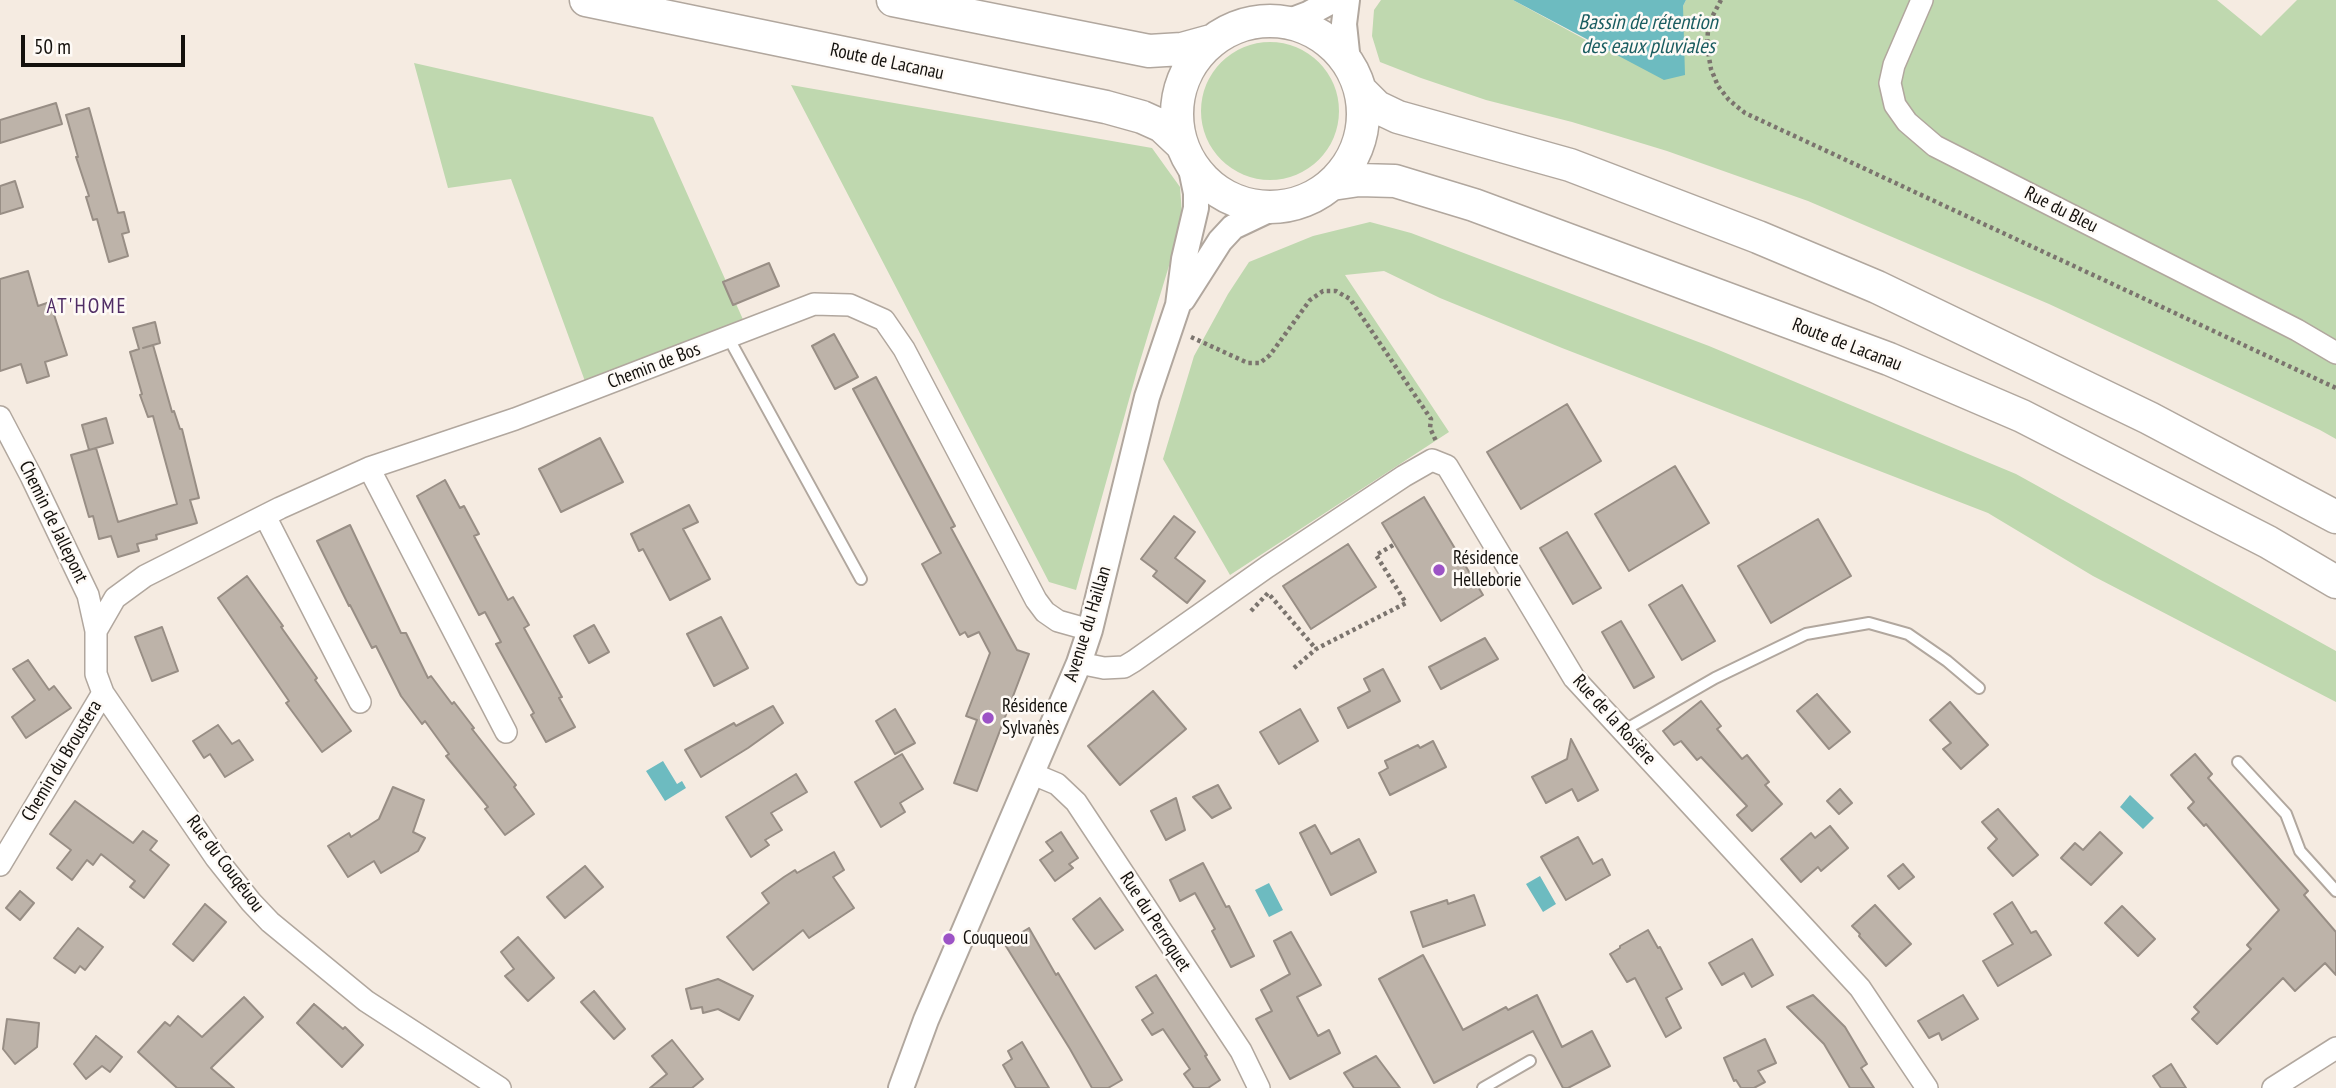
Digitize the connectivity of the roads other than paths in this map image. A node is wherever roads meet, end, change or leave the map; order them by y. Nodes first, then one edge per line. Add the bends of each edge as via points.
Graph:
1 (586, 0) edge
2 (894, 0) edge
3 (1334, 0) edge
4 (1348, 0) edge
5 (1922, 0) edge
6 (1287, 22) junction
7 (1211, 41) junction
8 (1348, 62) junction
9 (1361, 91) junction
10 (1185, 154) junction
11 (1332, 184) junction
12 (1273, 208) junction
13 (1178, 305) junction
14 (728, 337) junction
15 (2336, 353) edge
16 (0, 418) edge
17 (369, 468) junction
18 (265, 516) junction
19 (2336, 517) edge
20 (861, 579) dead end
21 (2336, 582) edge
22 (1090, 630) junction
23 (96, 631) junction
24 (1079, 663) junction
25 (1979, 688) dead end
26 (103, 693) junction
27 (360, 702) dead end
28 (1623, 731) junction
29 (506, 732) dead end
30 (2238, 762) dead end
31 (1033, 775) junction
32 (0, 866) edge
33 (2336, 891) edge
34 (2336, 1048) edge
35 (1530, 1061) dead end
36 (500, 1088) edge
37 (901, 1088) edge
38 (1259, 1088) edge
39 (1483, 1088) edge
40 (1927, 1088) edge
41 (2273, 1088) edge

1 - 10 main road, Route de Lacanau via 1106,107 1162,126
2 - 7 main road via 1149,51
3 - 6 street
4 - 8 street via 1344,24
5 - 15 street, Rue du Bleu via 1890,83 1895,105 1907,122 1935,146
6 - 7 main road via 1261,21 1234,28
6 - 8 main road via 1331,43
7 - 10 main road via 1192,62 1180,87 1176,115
8 - 9 main road
9 - 11 main road via 1364,116 1359,142 1349,165
9 - 19 main road via 1377,107 1398,117 1570,165 1877,287 2149,418
10 - 12 main road via 1205,183 1226,197 1249,206
10 - 13 street, Avenue du Haillan via 1196,208
11 - 12 main road via 1305,201
11 - 21 main road, Route de Lacanau via 1395,181 1474,205 1889,359 2022,416 2268,542
12 - 13 street, Avenue du Haillan via 1233,228 1220,240
13 - 22 street, Avenue du Haillan via 1147,397
14 - 17 street, Chemin de Bos via 515,419
14 - 20 lane
14 - 22 street, Chemin de Bos via 814,304 850,305 884,320 904,349 1036,600 1058,621
16 - 23 street, Chemin de Jallepont via 88,595
17 - 18 street, Chemin de Bos
17 - 29 street
18 - 23 street, Chemin de Bos via 145,576 115,598
18 - 27 street
22 - 24 street, Avenue du Haillan
23 - 26 street, Rue du Couqéuou via 96,674
24 - 28 street, Rue de la Rosière via 1124,667 1432,460 1447,466 1574,678
24 - 31 street, Avenue du Haillan
25 - 28 lane via 1908,634 1869,623 1806,634 1715,678
26 - 32 street, Chemin du Broustera
26 - 36 street, Rue du Couqéuou via 216,858 270,922 366,1001
28 - 40 street, Rue de la Rosière via 1860,988
30 - 33 lane via 2286,814 2300,851
31 - 37 street, Avenue du Haillan
31 - 38 street, Rue du Perroquet via 1057,784 1076,802 1241,1051
34 - 41 street
35 - 39 lane

